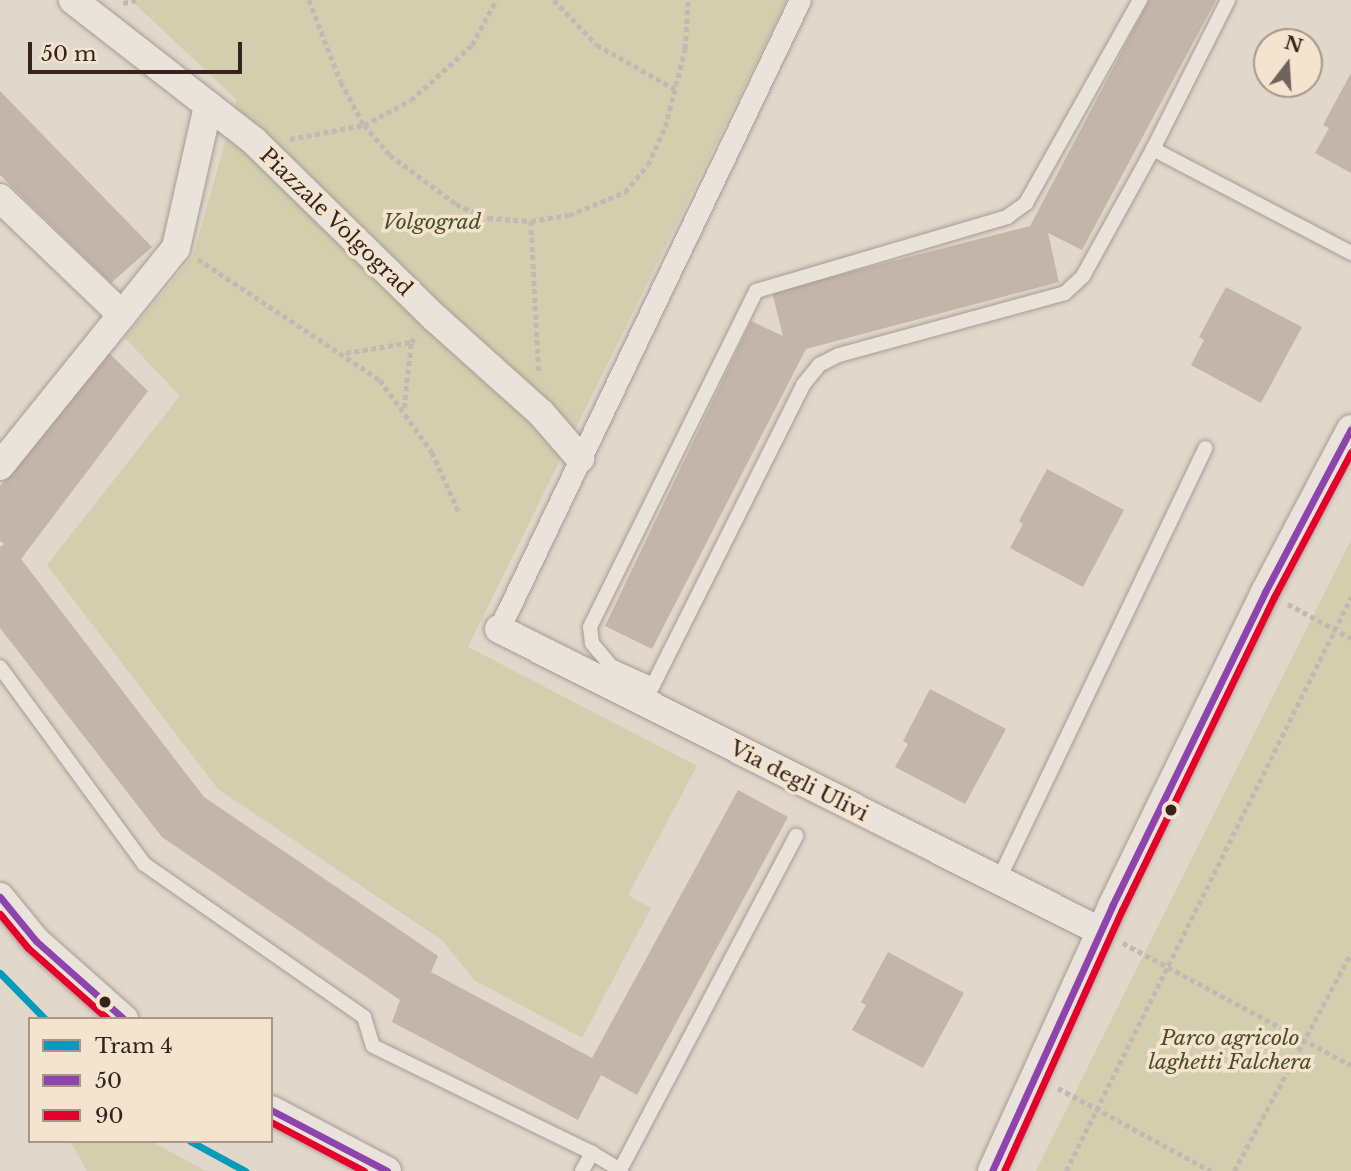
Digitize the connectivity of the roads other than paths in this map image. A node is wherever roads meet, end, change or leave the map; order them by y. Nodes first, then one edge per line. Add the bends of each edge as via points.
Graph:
1 (800, 0) edge
2 (1140, 0) edge
3 (1228, 0) edge
4 (86, 5) edge
5 (208, 106) junction
6 (1153, 149) junction
7 (0, 198) edge
8 (1351, 253) edge
9 (122, 315) junction
10 (1351, 429) edge
11 (1205, 448) dead end
12 (580, 458) junction
13 (0, 466) edge
14 (499, 629) joint
15 (0, 667) edge
16 (649, 694) junction
17 (796, 836) dead end
18 (998, 881) junction
19 (0, 897) edge
20 (1100, 931) junction
21 (122, 1017) edge
22 (273, 1111) edge
23 (592, 1153) junction
24 (387, 1171) edge
25 (582, 1171) edge
26 (992, 1171) edge

1 - 12 street
2 - 16 lane via 1026,203 1007,217 756,291 590,627 592,643 611,666
3 - 6 lane
4 - 5 street, Piazzale Volgograd
5 - 9 street via 176,248
5 - 12 street, Piazzale Volgograd via 254,141 435,318 541,413
6 - 8 lane
6 - 16 lane via 1090,265 1065,293 839,355 819,365 803,385
7 - 9 street
9 - 13 street
10 - 20 street via 1265,592
11 - 18 lane
12 - 14 street
14 - 16 street, Via degli Ulivi
15 - 23 lane via 144,864 364,1017 373,1046
16 - 18 street, Via degli Ulivi
17 - 23 lane via 620,1170
18 - 20 street, Via degli Ulivi
19 - 21 street via 36,941
20 - 26 street
22 - 24 street
23 - 25 lane

